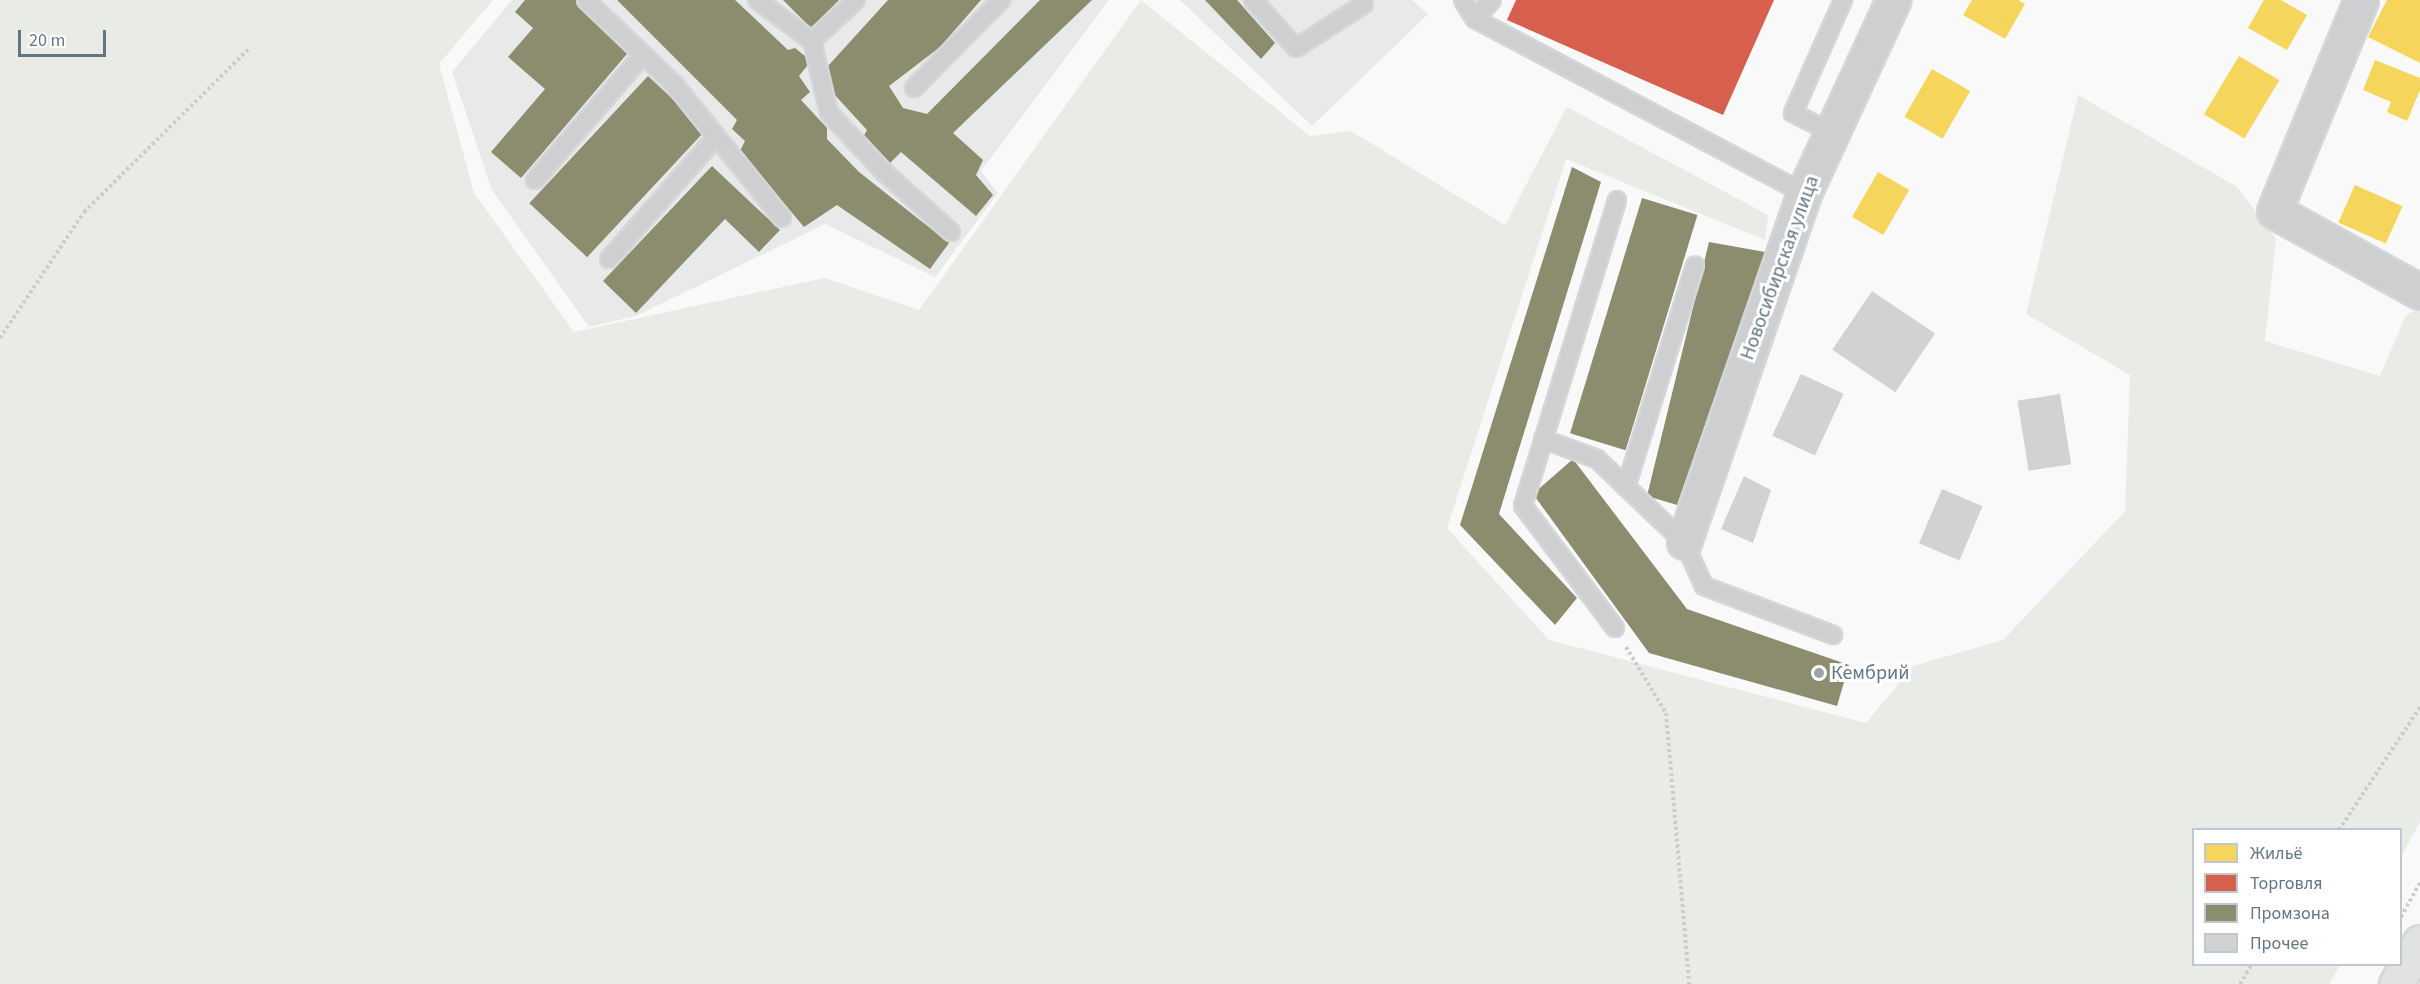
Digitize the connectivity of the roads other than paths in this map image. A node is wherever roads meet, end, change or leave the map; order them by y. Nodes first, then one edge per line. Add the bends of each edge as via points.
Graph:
1 (586, 0) edge
2 (757, 0) edge
3 (856, 0) edge
4 (1001, 0) edge
5 (1253, 0) edge
6 (1463, 0) edge
7 (1492, 0) edge
8 (1844, 0) edge
9 (1893, 0) edge
10 (2361, 0) edge
11 (1364, 4) dead end
12 (1475, 19) junction
13 (812, 41) junction
14 (643, 55) junction
15 (914, 88) dead end
16 (1832, 133) junction
17 (716, 137) junction
18 (535, 180) dead end
19 (1804, 193) junction
20 (1617, 200) dead end
21 (782, 218) dead end
22 (951, 232) dead end
23 (609, 259) dead end
24 (1695, 266) dead end
25 (2420, 292) edge
26 (1543, 439) junction
27 (1626, 487) junction
28 (1684, 542) junction
29 (1615, 628) road end
30 (1833, 635) dead end
31 (2420, 942) edge
32 (2396, 984) edge

1 - 14 lane
2 - 13 lane
3 - 13 lane
4 - 15 lane
5 - 11 lane via 1296,48
6 - 12 lane
7 - 12 lane
8 - 16 lane via 1793,114
9 - 16 street, Новосибирская улица
10 - 25 street via 2274,211
12 - 19 lane
13 - 22 lane via 829,113 884,172
14 - 17 lane via 674,84
14 - 18 lane
16 - 19 street, Новосибирская улица
17 - 21 lane
17 - 23 lane
19 - 28 street, Новосибирская улица
20 - 26 lane
24 - 27 lane
26 - 27 lane via 1597,459
26 - 29 lane via 1522,506
27 - 28 lane
28 - 30 lane via 1704,586
31 - 32 main road

